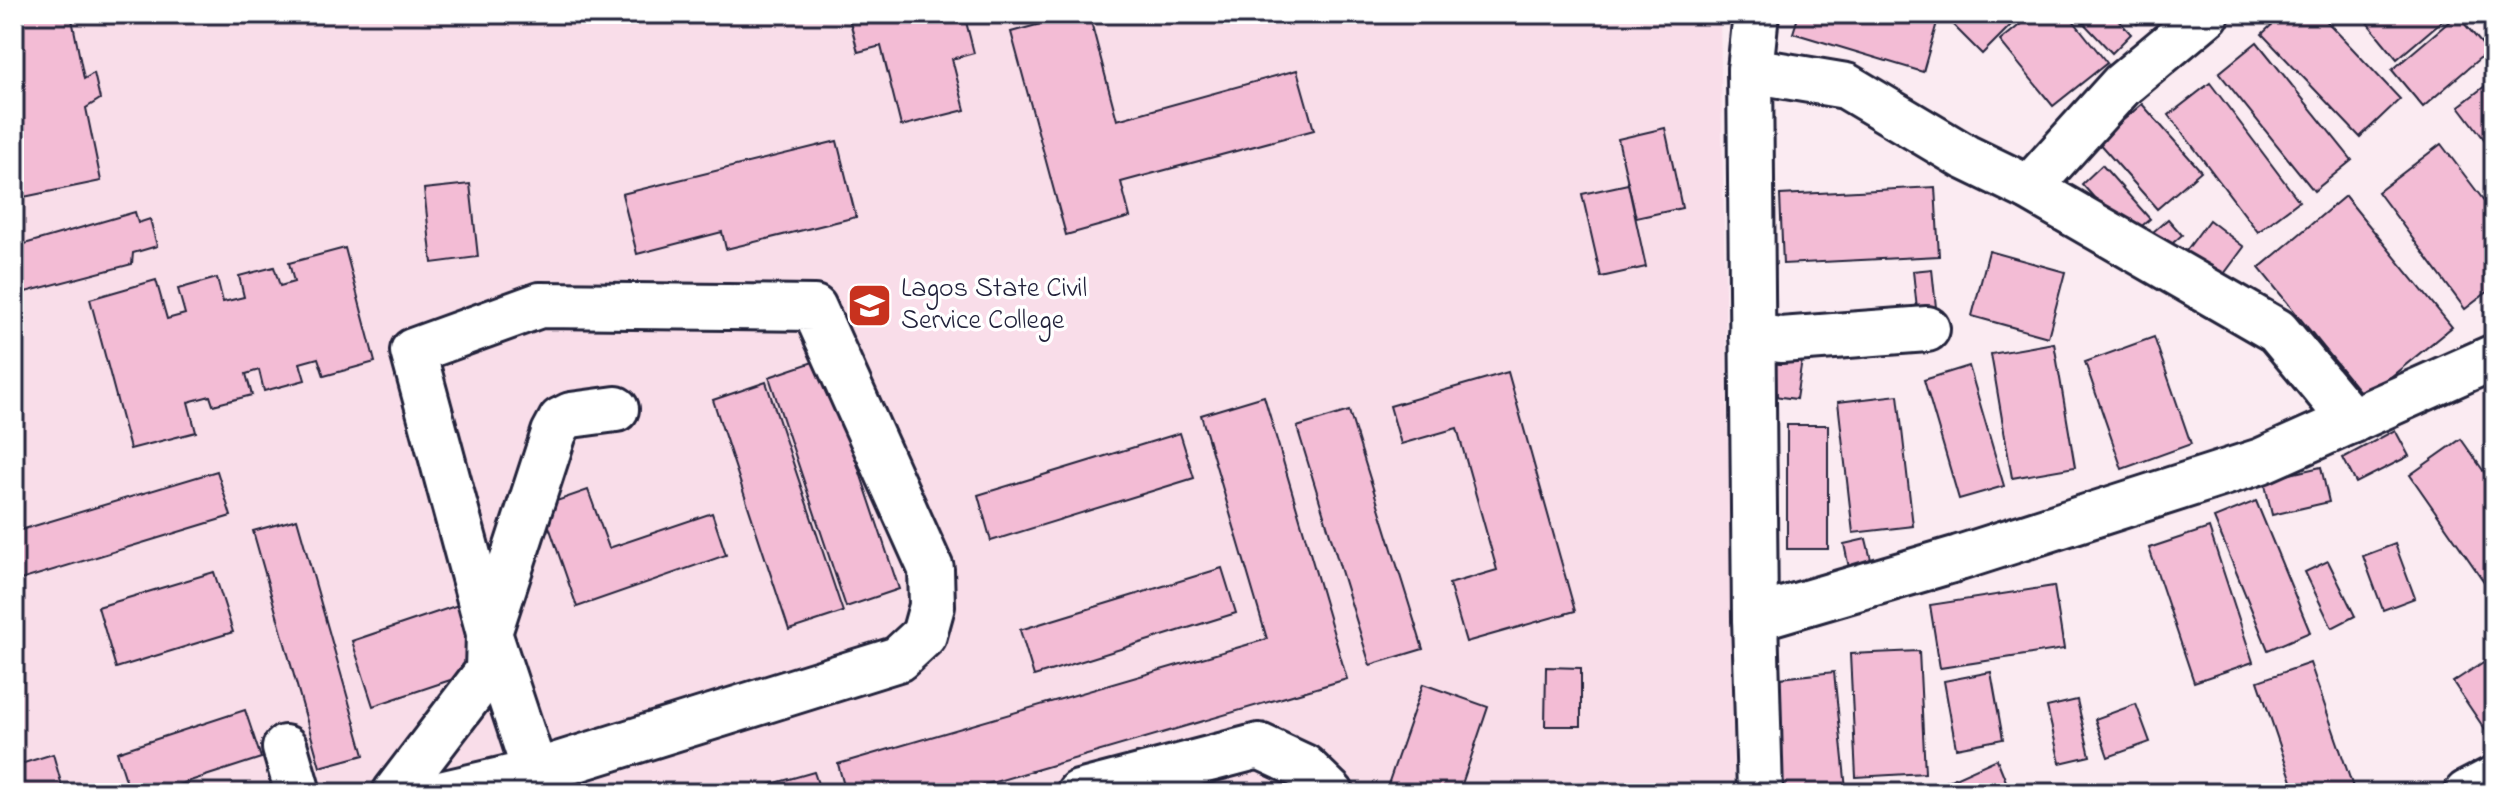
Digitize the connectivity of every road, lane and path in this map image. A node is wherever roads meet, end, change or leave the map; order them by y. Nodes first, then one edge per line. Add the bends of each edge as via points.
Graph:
1 (1756, 14) edge
2 (2207, 14) edge
3 (1750, 70) junction
4 (2029, 188) junction
5 (1927, 329) dead end
6 (1752, 336) junction
7 (2494, 357) edge
8 (616, 409) dead end
9 (2352, 421) junction
10 (1755, 618) junction
11 (489, 633) junction
12 (285, 748) dead end
13 (2494, 779) edge
14 (534, 782) edge
15 (298, 793) edge
16 (395, 793) edge
17 (445, 793) edge
18 (1079, 793) edge
19 (1331, 793) edge
20 (1760, 793) edge
21 (2467, 793) edge

1 - 3 street
2 - 4 street via 2122,85
3 - 4 street via 1846,86 1965,157
3 - 6 street
4 - 9 street via 2277,331
5 - 6 street via 1781,340
6 - 10 street
7 - 9 street
8 - 11 street via 561,420
9 - 10 street via 2246,466
10 - 20 street
11 - 14 street
11 - 14 street via 413,351 540,305 814,308 931,569 932,606 924,635 898,659
11 - 16 street via 488,671
12 - 15 street
13 - 21 street
14 - 17 street
18 - 19 street via 1259,746 1304,767

